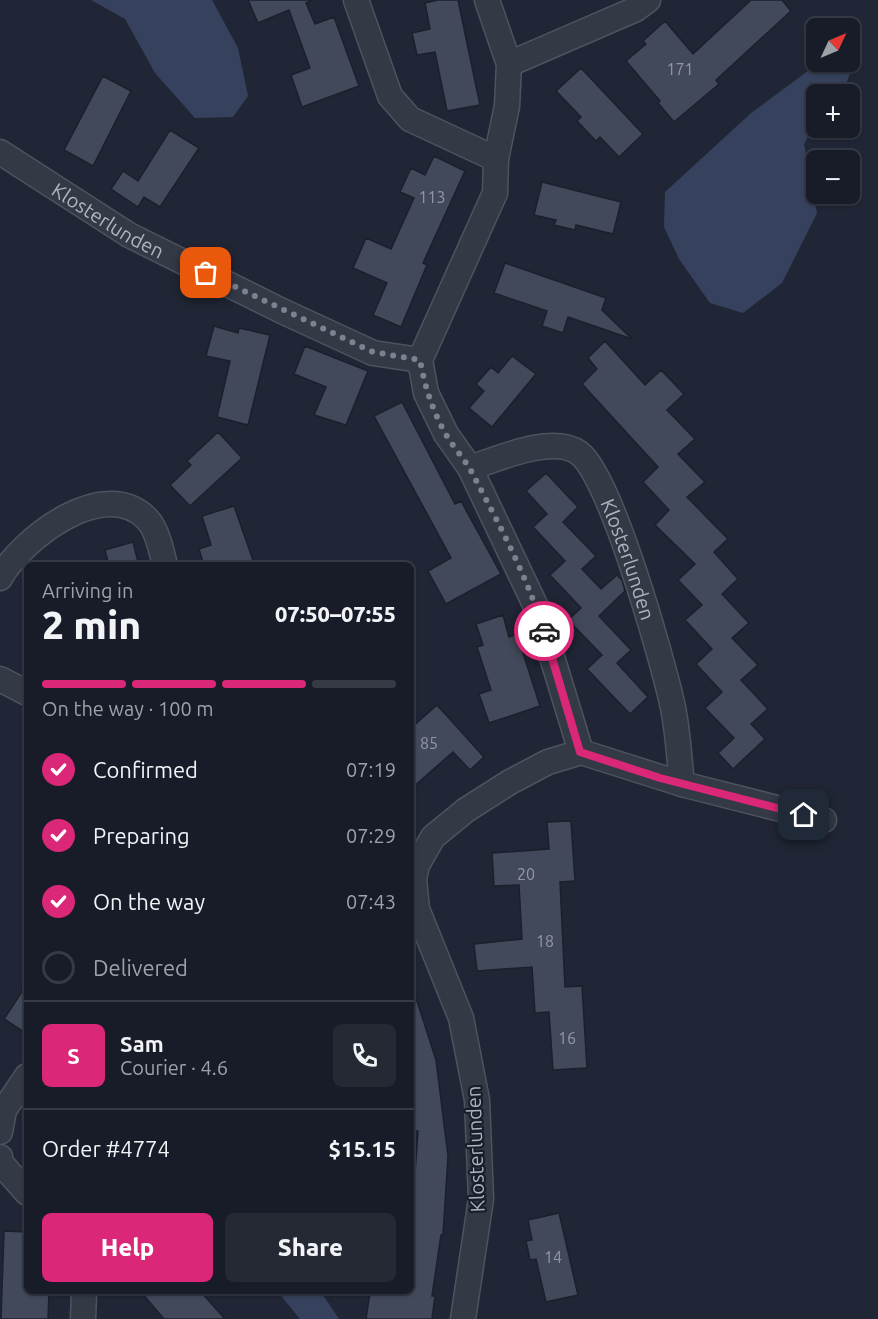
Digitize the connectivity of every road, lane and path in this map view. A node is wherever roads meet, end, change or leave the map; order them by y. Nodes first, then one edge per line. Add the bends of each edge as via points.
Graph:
1 (356, 0) edge
2 (488, 0) edge
3 (648, 0) edge
4 (508, 64) junction
5 (0, 152) edge
6 (496, 159) junction
7 (420, 360) junction
8 (470, 468) junction
9 (164, 562) edge
10 (0, 578) edge
11 (0, 679) edge
12 (24, 691) edge
13 (580, 752) junction
14 (682, 784) junction
15 (824, 820) dead end
16 (414, 873) edge
17 (414, 891) edge
18 (24, 1080) edge
19 (0, 1132) edge
20 (0, 1157) edge
21 (24, 1190) edge
22 (84, 1294) edge
23 (83, 1319) edge
24 (463, 1319) edge

1 - 6 street via 390,96 410,119
2 - 4 street
3 - 4 street via 636,9
4 - 6 street via 507,105
5 - 7 street, Klosterlunden via 129,235 272,306 373,352
6 - 7 street via 495,192
7 - 8 street via 426,393 446,434
8 - 13 street via 538,610
8 - 14 street, Klosterlunden via 531,448 559,447 579,453 596,475 620,527 673,704
9 - 10 street via 148,519 125,504 100,503 63,519 32,540
11 - 12 street
13 - 14 street
13 - 16 street, Klosterlunden via 548,762 466,810 433,837
14 - 15 street
17 - 24 street, Klosterlunden via 417,909 460,1018 477,1100 481,1199
18 - 19 street via 4,1110
20 - 21 street
22 - 23 street

